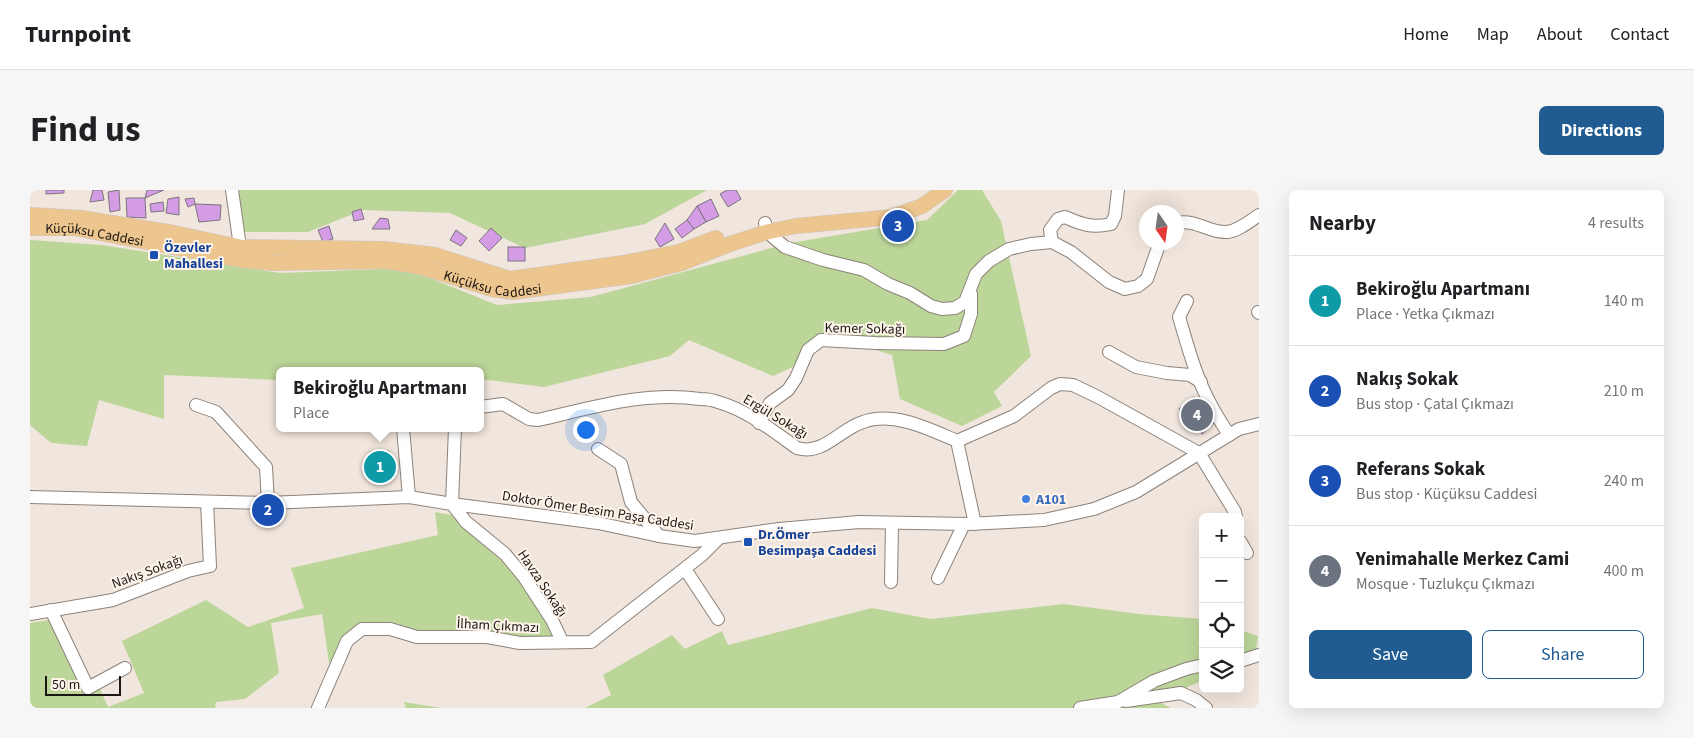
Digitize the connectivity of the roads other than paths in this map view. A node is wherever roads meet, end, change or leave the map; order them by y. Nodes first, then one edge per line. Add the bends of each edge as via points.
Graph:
1 (232, 190) edge
2 (928, 190) edge
3 (945, 190) edge
4 (1118, 190) edge
5 (30, 215) edge
6 (1259, 215) edge
7 (1184, 222) edge
8 (766, 227) junction
9 (30, 228) edge
10 (1052, 242) junction
11 (1157, 250) edge
12 (241, 254) junction
13 (971, 288) junction
14 (1187, 301) dead end
15 (1109, 352) dead end
16 (1200, 382) junction
17 (196, 405) dead end
18 (484, 406) edge
19 (759, 423) junction
20 (1259, 424) edge
21 (403, 432) edge
22 (454, 432) edge
23 (1229, 435) junction
24 (957, 441) junction
25 (598, 449) dead end
26 (1199, 453) junction
27 (30, 497) edge
28 (409, 497) junction
29 (207, 502) junction
30 (268, 504) junction
31 (452, 504) junction
32 (1236, 513) edge
33 (892, 523) junction
34 (969, 524) junction
35 (659, 536) junction
36 (719, 538) junction
37 (1244, 548) edge
38 (1247, 553) dead end
39 (685, 569) junction
40 (938, 578) dead end
41 (891, 582) dead end
42 (51, 610) junction
43 (30, 614) edge
44 (718, 619) dead end
45 (562, 641) junction
46 (1259, 655) edge
47 (1244, 660) edge
48 (1199, 666) edge
49 (125, 668) dead end
50 (1114, 705) edge
51 (318, 708) edge
52 (1080, 708) edge
53 (1206, 708) edge

1 - 12 street
2 - 8 main road, Küçüksu Caddesi via 916,200 885,208 797,216
3 - 8 main road, Küçüksu Caddesi via 922,206 892,217
4 - 10 street via 1111,224 1097,227 1065,217 1058,219 1050,230
5 - 12 main road, Küçüksu Caddesi via 81,218 174,233
6 - 7 street via 1229,232
8 - 12 main road, Küçüksu Caddesi via 726,235 679,252 510,279 434,255 384,249
8 - 13 street via 785,247 864,270 942,310 965,302
9 - 12 main road, Küçüksu Caddesi via 74,228
10 - 11 street via 1071,252 1109,282 1125,288 1138,286 1147,279
10 - 13 street via 1009,249 989,261 976,274
13 - 19 street, Kemer Sokağı via 971,314 964,336 944,344 821,340 808,350 788,390 770,403
14 - 16 street via 1179,317
15 - 16 street via 1136,367 1190,376
16 - 23 street
17 - 30 street via 216,412 266,467
18 - 19 street, Ergül Sokağı via 503,404 529,419 538,420 608,403 683,396 717,401
19 - 24 street, Ergül Sokağı via 807,451 820,448 864,421 887,418 922,426
20 - 23 street, Doktor Ömer Besim Paşa Caddesi
21 - 28 street
22 - 31 street
23 - 26 street, Doktor Ömer Besim Paşa Caddesi
24 - 26 street via 1014,416 1060,384 1073,385 1098,397
24 - 34 street
25 - 35 street via 621,464 631,502
26 - 32 street
26 - 34 street, Doktor Ömer Besim Paşa Caddesi via 1136,492 1094,509 1044,520
27 - 29 street, Doktor Ömer Besim Paşa Caddesi
28 - 30 street, Doktor Ömer Besim Paşa Caddesi
28 - 31 street, Doktor Ömer Besim Paşa Caddesi
29 - 30 street, Doktor Ömer Besim Paşa Caddesi
29 - 42 street, Nakış Sokağı via 210,566 188,571 113,600
31 - 35 street, Doktor Ömer Besim Paşa Caddesi via 598,523
31 - 45 street, Havza Sokağı via 466,522 505,554 524,577
33 - 34 street, Doktor Ömer Besim Paşa Caddesi
33 - 36 street, Doktor Ömer Besim Paşa Caddesi via 779,528
33 - 41 street
34 - 40 street
35 - 36 street, Doktor Ömer Besim Paşa Caddesi via 695,541
36 - 39 street, İlham Çıkmazı
37 - 38 street
39 - 44 street
39 - 45 street, İlham Çıkmazı via 591,642
42 - 43 street, Nakış Sokağı
42 - 49 street via 88,688
45 - 51 street, İlham Çıkmazı via 520,643 487,637 417,638 390,629 362,629 347,641
46 - 47 street
48 - 50 street via 1154,681
50 - 52 street
50 - 53 street via 1181,692

